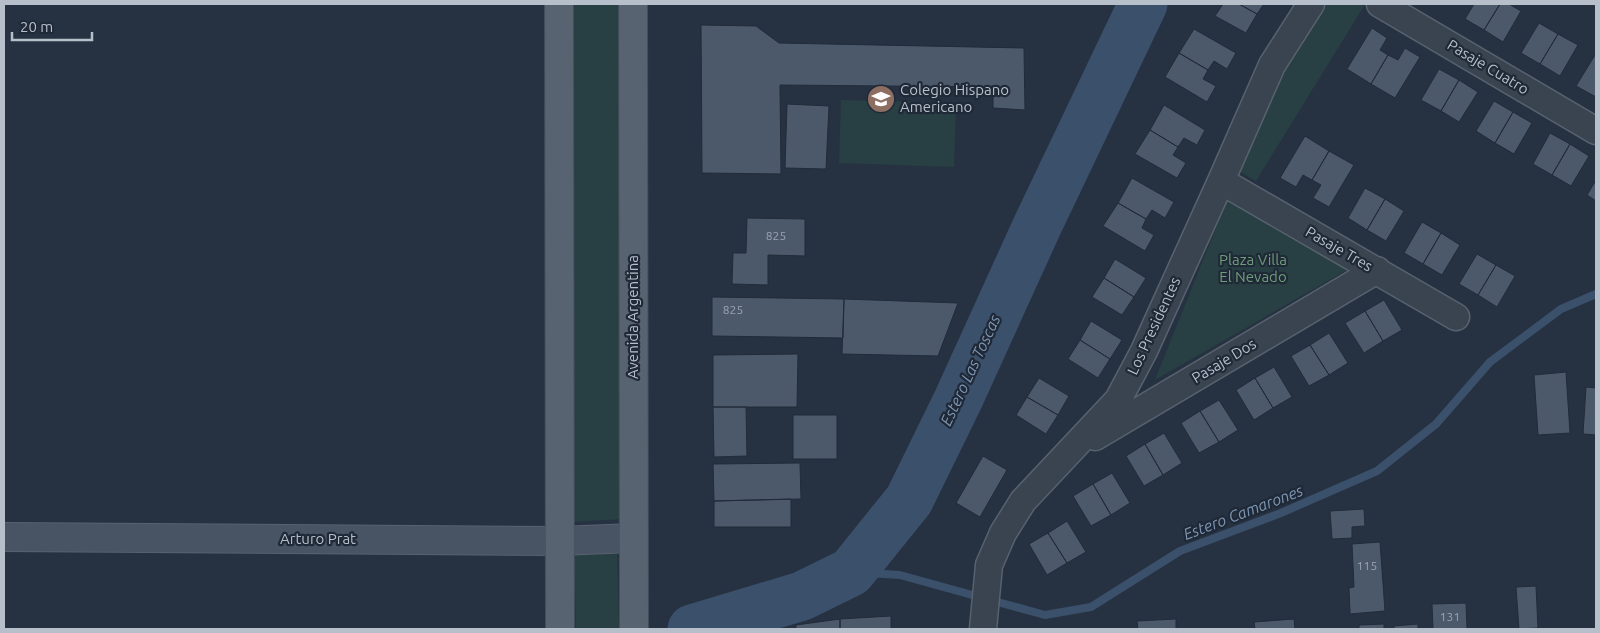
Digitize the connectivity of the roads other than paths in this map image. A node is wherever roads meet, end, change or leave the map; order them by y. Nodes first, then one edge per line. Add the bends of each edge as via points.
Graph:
1 (559, 4) edge
2 (633, 4) edge
3 (1311, 4) edge
4 (1380, 4) edge
5 (1596, 131) edge
6 (1221, 181) junction
7 (1377, 270) junction
8 (1456, 317) dead end
9 (1071, 451) junction
10 (4, 537) edge
11 (633, 538) junction
12 (559, 541) junction
13 (633, 621) edge
14 (560, 629) edge
15 (983, 629) edge

1 - 12 main road
2 - 11 main road, Avenida Argentina
3 - 6 street, Los Presidentes via 1272,64
4 - 5 street, Pasaje Cuatro
6 - 7 street, Pasaje Tres
6 - 9 street, Los Presidentes via 1144,351 1118,400
7 - 8 street, Pasaje Tres
7 - 9 street, Pasaje Dos
9 - 15 street, Los Presidentes via 1023,500 1003,533 989,564
10 - 12 street, Arturo Prat
11 - 12 street, Arturo Prat
11 - 13 main road, Avenida Argentina
12 - 14 main road

